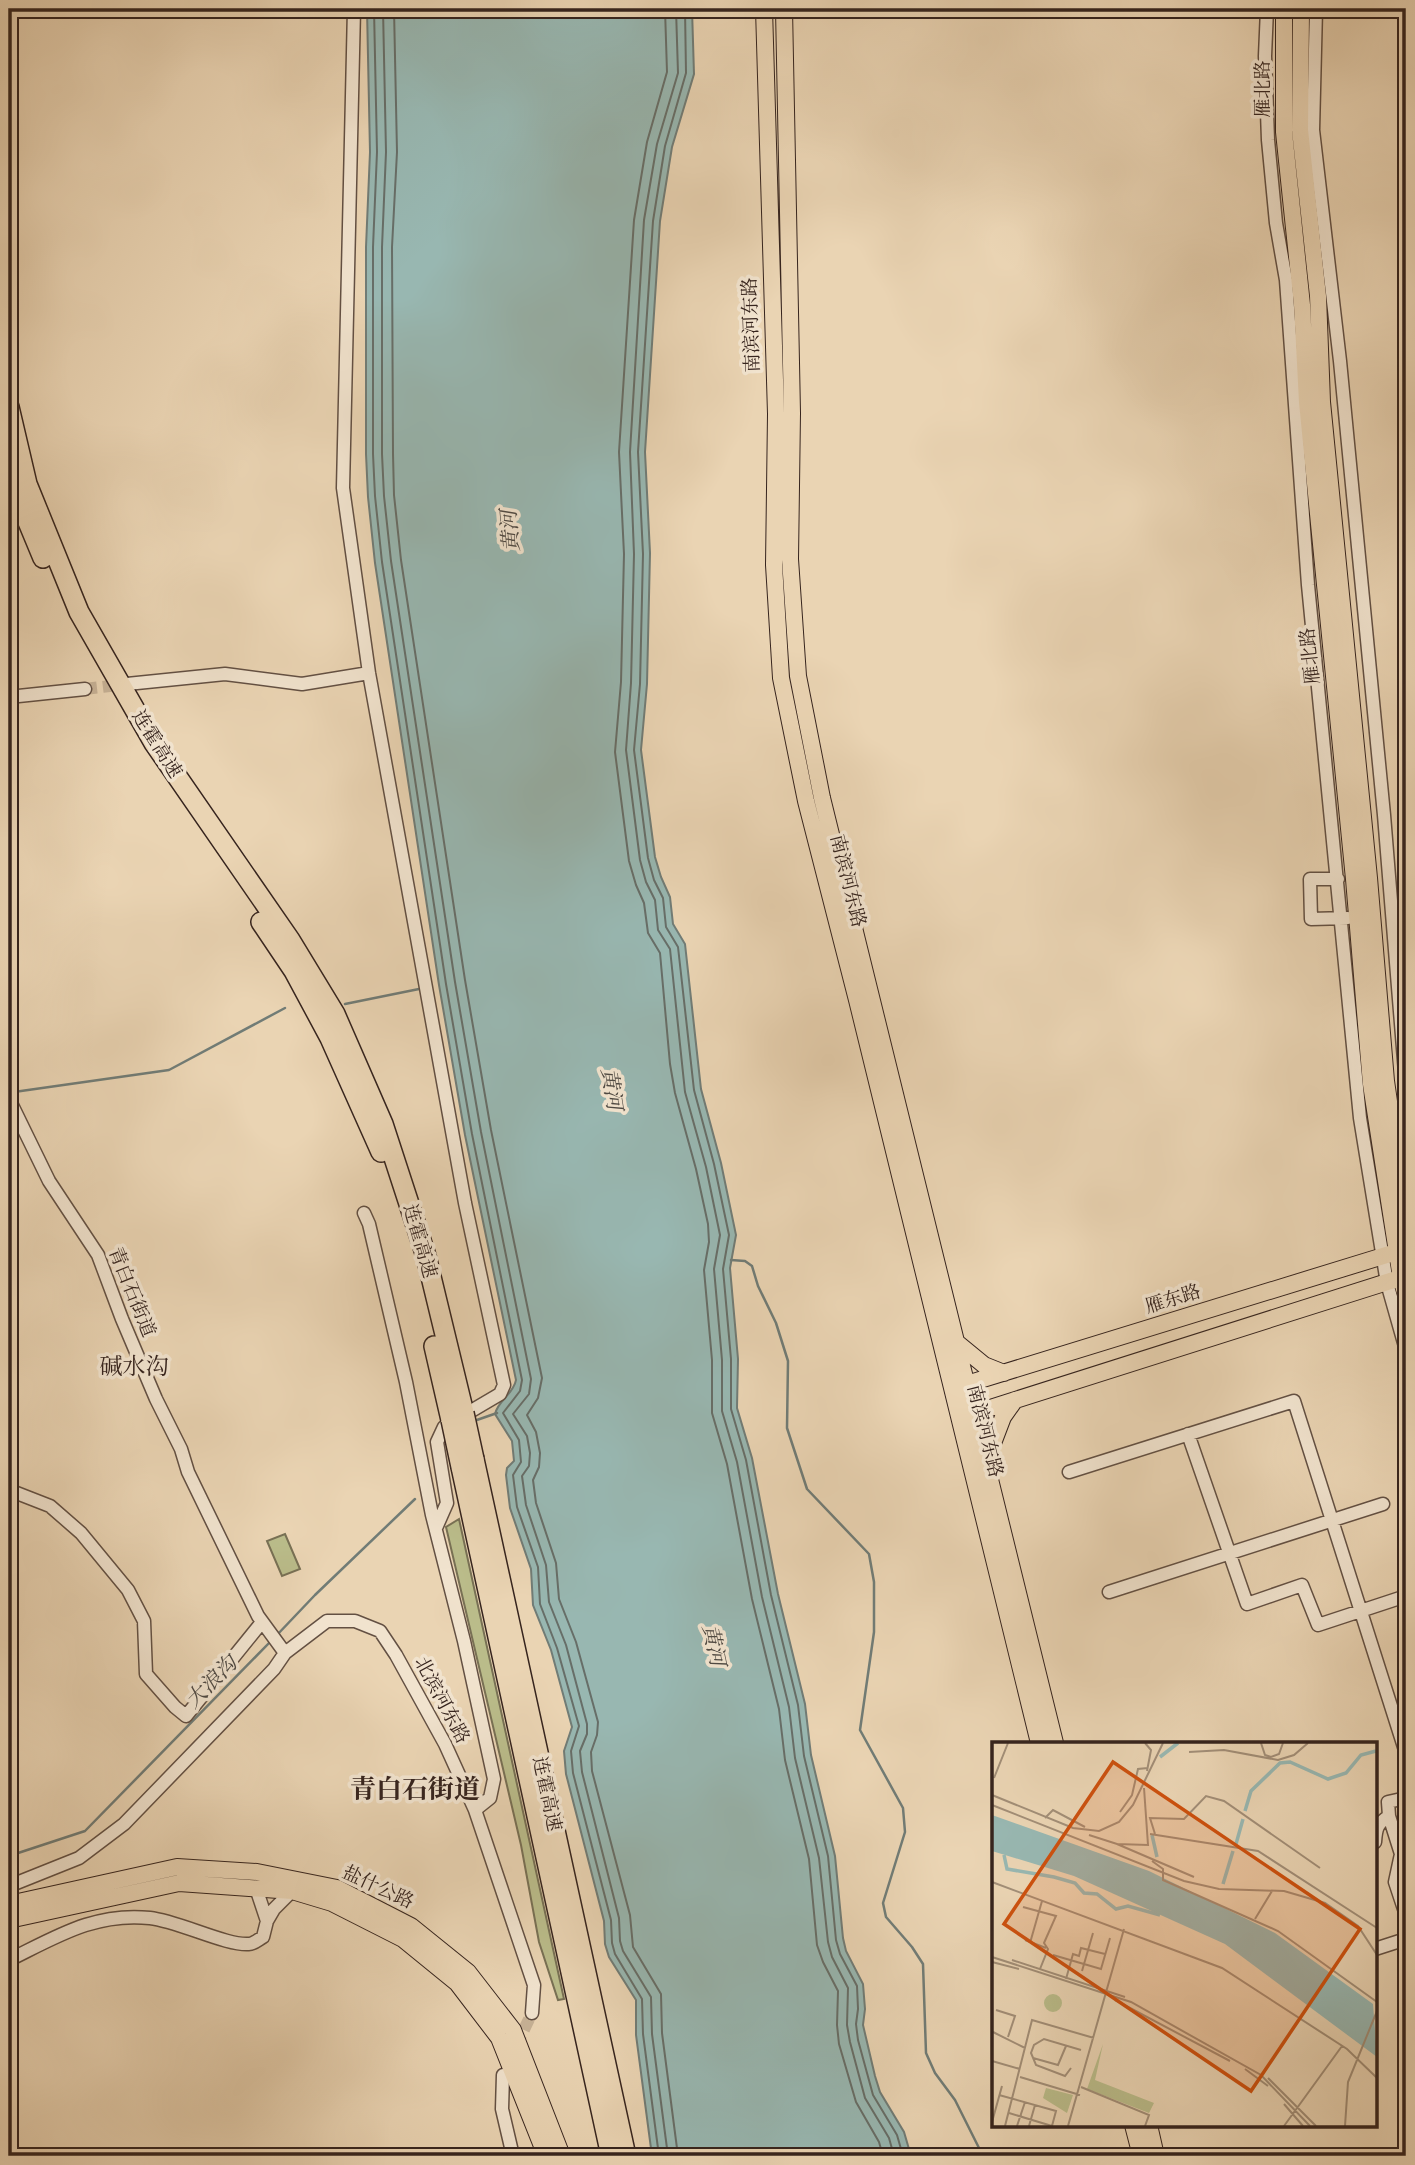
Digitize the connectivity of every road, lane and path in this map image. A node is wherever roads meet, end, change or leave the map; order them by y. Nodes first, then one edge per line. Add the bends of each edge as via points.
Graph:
1 (354, 9) edge
2 (764, 9) edge
3 (785, 9) edge
4 (1267, 9) edge
5 (1284, 9) edge
6 (1301, 9) edge
7 (1316, 9) edge
8 (9, 407) edge
9 (9, 471) edge
10 (369, 673) junction
11 (127, 684) tunnel mouth
12 (85, 689) tunnel mouth
13 (9, 697) edge
14 (1338, 879) junction
15 (1349, 918) junction
16 (865, 999) junction
17 (1406, 1085) edge
18 (9, 1099) edge
19 (363, 1213) dead end
20 (1406, 1219) edge
21 (1395, 1252) edge
22 (1398, 1279) edge
23 (1406, 1296) edge
24 (956, 1342) junction
25 (1406, 1350) edge
26 (1004, 1373) junction
27 (960, 1386) junction
28 (1015, 1400) junction
29 (967, 1415) junction
30 (457, 1417) junction
31 (1188, 1434) junction
32 (986, 1461) junction
33 (468, 1463) junction
34 (1069, 1472) dead end
35 (9, 1490) edge
36 (1382, 1504) dead end
37 (1331, 1518) junction
38 (434, 1522) junction
39 (1229, 1552) junction
40 (1109, 1592) dead end
41 (1406, 1596) edge
42 (1361, 1611) junction
43 (264, 1625) junction
44 (283, 1649) junction
45 (1039, 1742) edge
46 (1055, 1742) edge
47 (1404, 1747) dead end
48 (1406, 1798) edge
49 (475, 1810) junction
50 (1389, 1816) junction
51 (1376, 1829) edge
52 (9, 1886) edge
53 (256, 1888) junction
54 (292, 1891) junction
55 (74, 1898) junction
56 (9, 1904) edge
57 (1406, 1915) edge
58 (9, 1920) edge
59 (267, 1921) junction
60 (1406, 1939) edge
61 (1376, 1949) edge
62 (9, 1960) edge
63 (532, 2013) tunnel mouth
64 (503, 2075) dead end
65 (1133, 2126) edge
66 (1149, 2126) edge
67 (513, 2156) edge
68 (546, 2156) edge
69 (562, 2156) edge
70 (611, 2156) edge
71 (626, 2156) edge
72 (1141, 2156) edge
73 (1156, 2156) edge

1 - 10 street via 343,488
2 - 16 main road, 南滨河东路 via 776,414 774,565 781,678 806,802
3 - 16 main road, 南滨河东路 via 790,559 798,676
4 - 14 street via 1268,141 1286,280 1308,585
5 - 15 main road, 雁北路 via 1284,132 1302,305
6 - 20 main road, 雁北路 via 1300,130 1318,296 1322,402 1386,1081
7 - 17 street via 1313,130 1340,361
8 - 30 highway, 连霍高速 via 27,484 79,612 154,743 290,940 335,1014 383,1124 426,1256
9 - 30 highway, 连霍高速 via 67,615 142,748 294,971 330,1038 385,1160
10 - 11 street via 302,684 225,674
10 - 38 street via 465,1203 505,1385 500,1394 439,1434 447,1503
12 - 13 street
14 - 15 street
14 - 15 street via 1310,879 1311,919
15 - 21 main road, 雁北路
16 - 24 main road, 南滨河东路
16 - 27 main road, 南滨河东路
18 - 43 street, 青白石街道 via 49,1181 98,1255 188,1472
19 - 38 street via 406,1382
21 - 22 main road, 雁北路
21 - 26 main road, 雁东路
22 - 23 main road, 雁北路
22 - 25 street
22 - 28 main road
24 - 26 main road via 984,1365
24 - 27 main road, 南滨河东路
26 - 27 main road, 雁东路
27 - 29 main road, 南滨河东路
28 - 29 main road
28 - 32 main road via 1003,1417
29 - 32 main road, 南滨河东路
29 - 45 main road, 南滨河东路
30 - 33 highway, 连霍高速, bridge
31 - 34 street
31 - 37 street via 1294,1401
31 - 39 street
32 - 46 main road, 南滨河东路
33 - 70 highway, 连霍高速
33 - 71 highway, 连霍高速
35 - 43 street via 50,1506 81,1533 128,1590 144,1621 146,1674 186,1716
36 - 37 street
37 - 39 street
37 - 42 street
38 - 49 street via 494,1779 490,1798
39 - 40 street
39 - 42 street via 1247,1604 1302,1585 1318,1625
41 - 42 street
42 - 47 street
43 - 44 street, 青白石街道
44 - 49 street, 北滨河东路 via 327,1621 355,1621 380,1631 445,1744
44 - 52 street via 274,1670 124,1824 79,1858
48 - 50 street via 1388,1802
49 - 63 street, 北滨河东路 via 534,1985
50 - 51 street
50 - 57 street via 1401,1854 1395,1882
53 - 54 main road, 盐什公路
53 - 55 main road, 盐什公路 via 179,1883
53 - 59 street
54 - 59 street
54 - 68 main road, 盐什公路 via 332,1903 403,1939 457,1983 499,2038
55 - 56 main road, 盐什公路
55 - 58 main road, 盐什公路
55 - 69 main road, 盐什公路 via 177,1867 257,1872 337,1888 411,1926 468,1972 513,2030
59 - 62 street via 263,1937 251,1944 152,1918 117,1917 83,1924
60 - 61 street
64 - 67 street via 502,2109
65 - 72 main road
66 - 73 main road

